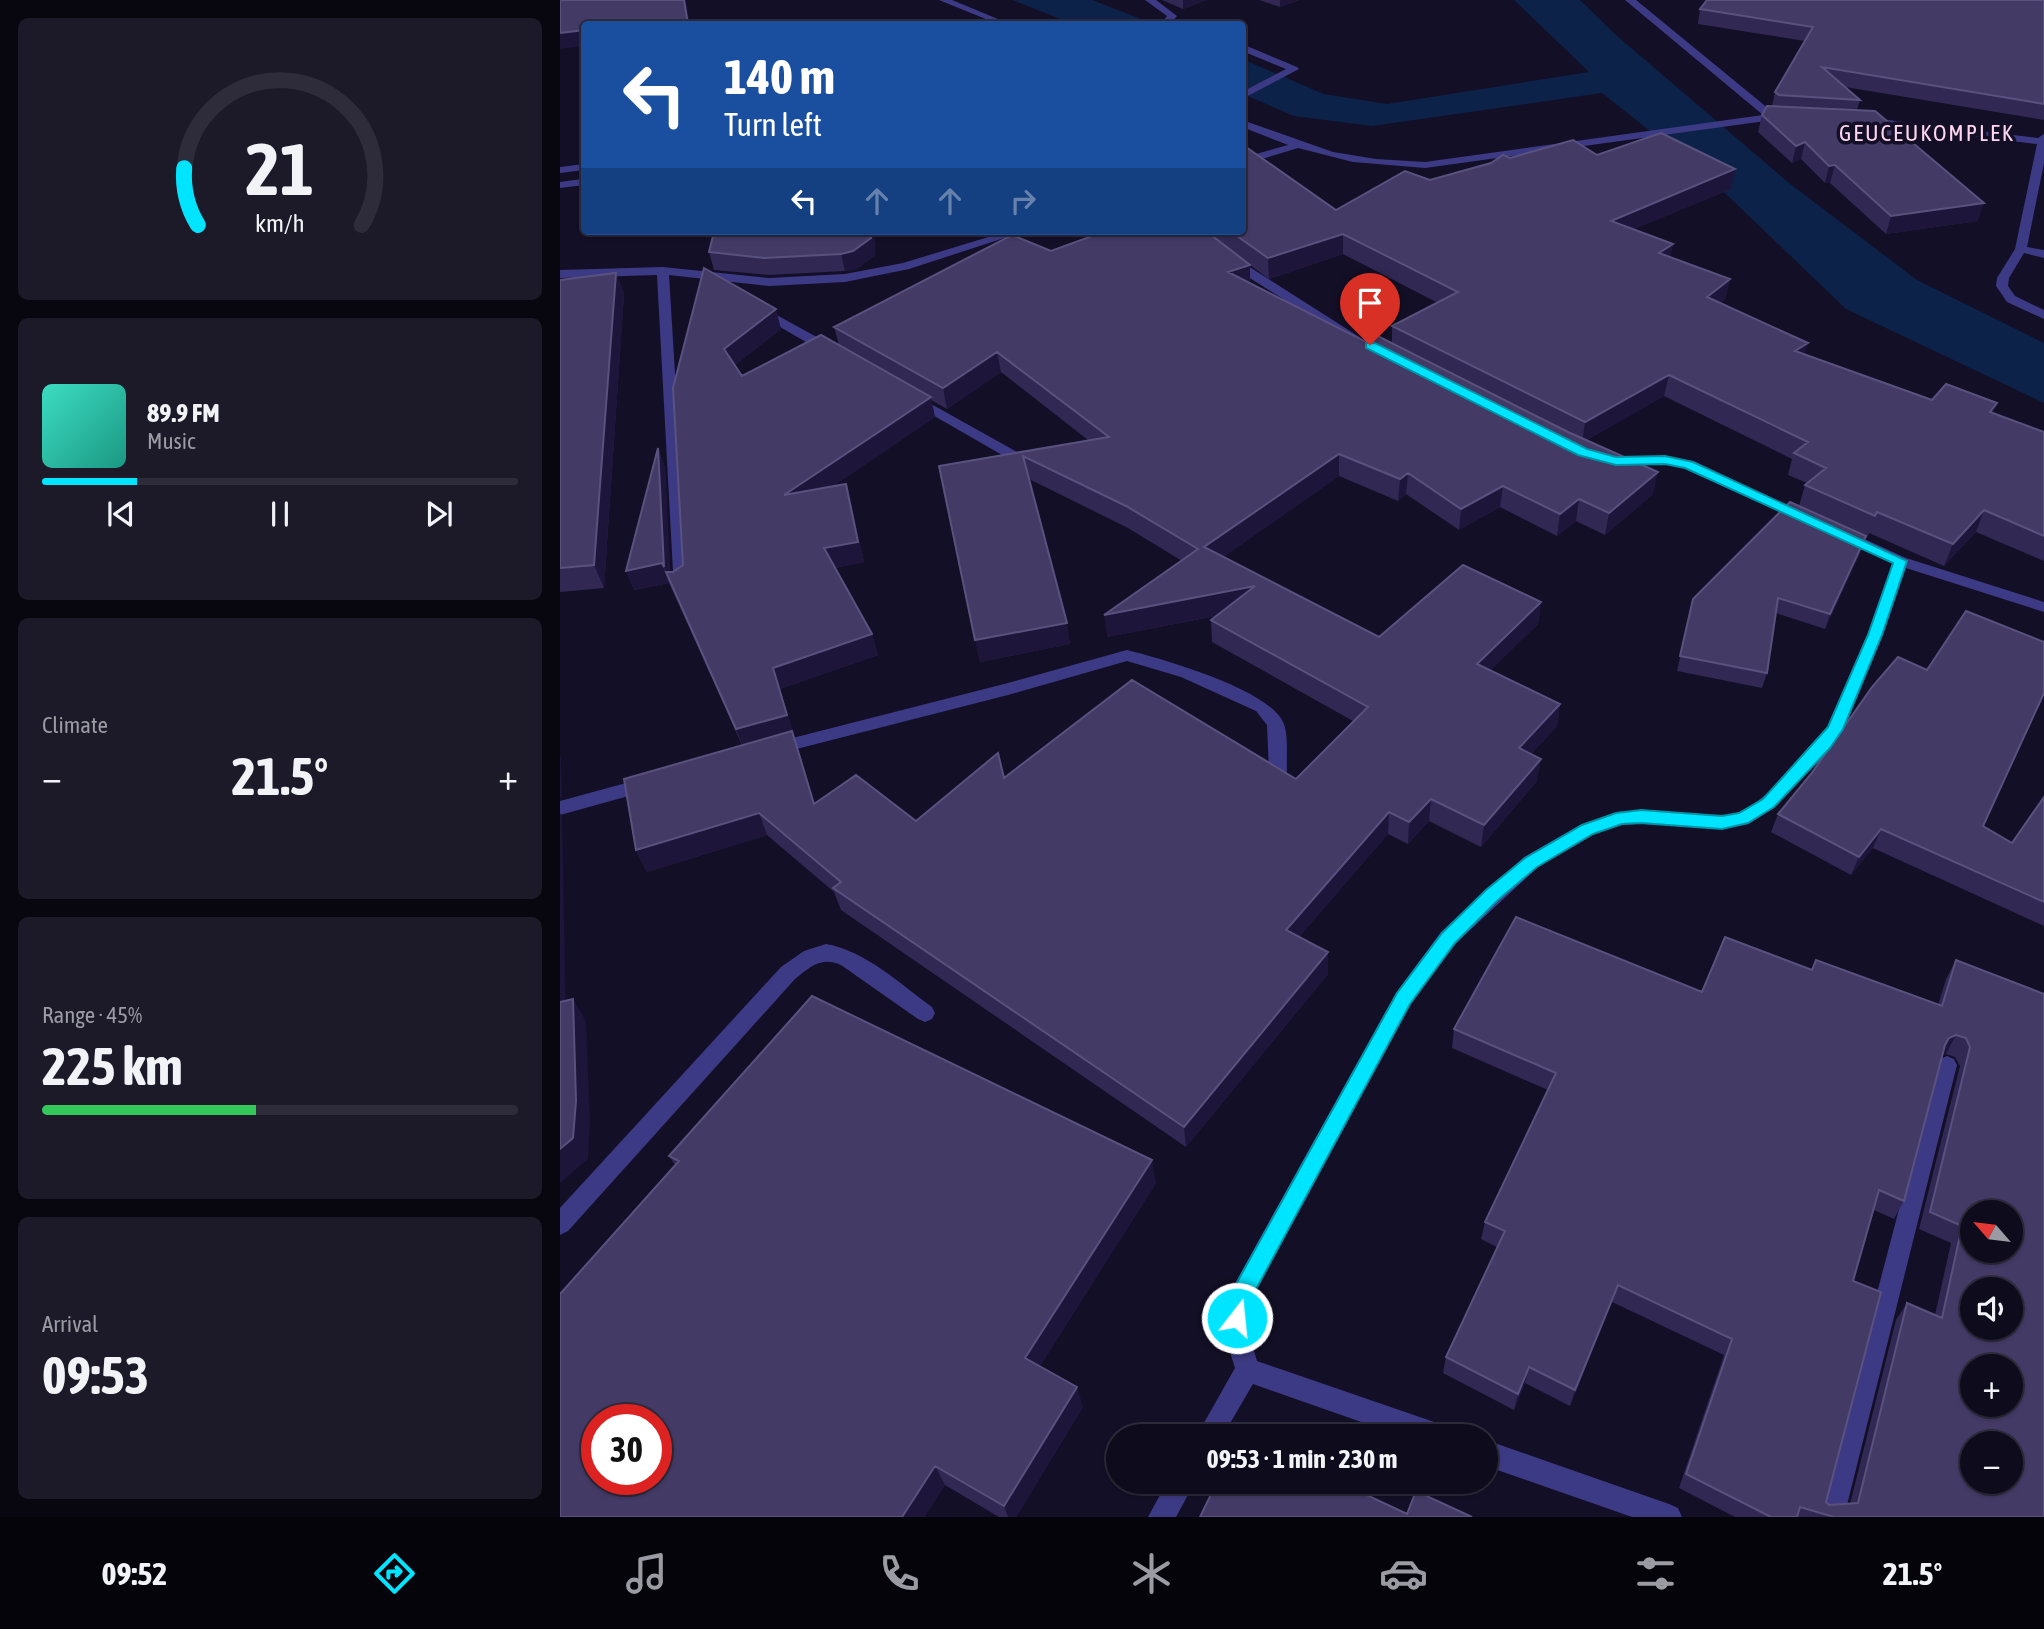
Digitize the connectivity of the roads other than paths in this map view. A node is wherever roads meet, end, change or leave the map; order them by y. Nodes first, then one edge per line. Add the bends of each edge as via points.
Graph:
1 (944, 0) edge
2 (1150, 0) edge
3 (1630, 0) edge
4 (997, 21) edge
5 (1172, 21) edge
6 (1246, 49) edge
7 (1246, 94) edge
8 (1771, 116) junction
9 (1793, 117) edge
10 (1849, 119) edge
11 (1246, 125) edge
12 (2044, 140) edge
13 (1295, 146) junction
14 (1246, 161) edge
15 (581, 167) edge
16 (560, 170) edge
17 (581, 183) edge
18 (560, 185) edge
19 (1007, 235) edge
20 (2021, 249) junction
21 (1220, 253) edge
22 (2044, 254) edge
23 (663, 271) junction
24 (560, 274) edge
25 (700, 276) junction
26 (723, 289) edge
27 (747, 303) edge
28 (2044, 315) edge
29 (1370, 345) edge
30 (842, 358) edge
31 (902, 392) edge
32 (1592, 456) edge
33 (1021, 460) edge
34 (1900, 561) junction
35 (680, 586) edge
36 (2044, 607) edge
37 (750, 755) edge
38 (1278, 771) edge
39 (659, 780) edge
40 (560, 807) edge
41 (925, 1013) dead end
42 (1947, 1065) edge
43 (560, 1224) edge
44 (1248, 1370) junction
45 (1216, 1424) edge
46 (1403, 1424) edge
47 (1498, 1457) edge
48 (1175, 1494) edge
49 (1161, 1517) edge
50 (1669, 1517) edge
51 (1831, 1517) edge

1 - 4 street
2 - 5 street via 1170,13
3 - 8 street
6 - 7 street via 1294,68
8 - 9 street
8 - 13 street via 1425,165 1360,161
10 - 12 street
11 - 13 street
12 - 20 street
13 - 14 street
15 - 16 street
17 - 18 street
19 - 25 street via 905,266 845,278 769,282
20 - 22 street
20 - 28 street via 2003,286 2011,299
21 - 29 street via 1250,276
23 - 24 street
23 - 25 street
23 - 35 street
25 - 26 street
27 - 30 street
31 - 33 street
32 - 34 street via 1688,464
34 - 36 street
34 - 44 street via 1835,729 1768,803 1742,819 1722,822 1622,818 1588,830 1531,862 1448,938 1404,999 1237,1302 1237,1334
37 - 38 street via 1127,655 1187,673 1262,707 1276,724
39 - 40 street
41 - 43 street via 845,957 828,951 811,955 788,973
42 - 51 street
44 - 45 street
44 - 46 street
47 - 50 street
48 - 49 street

